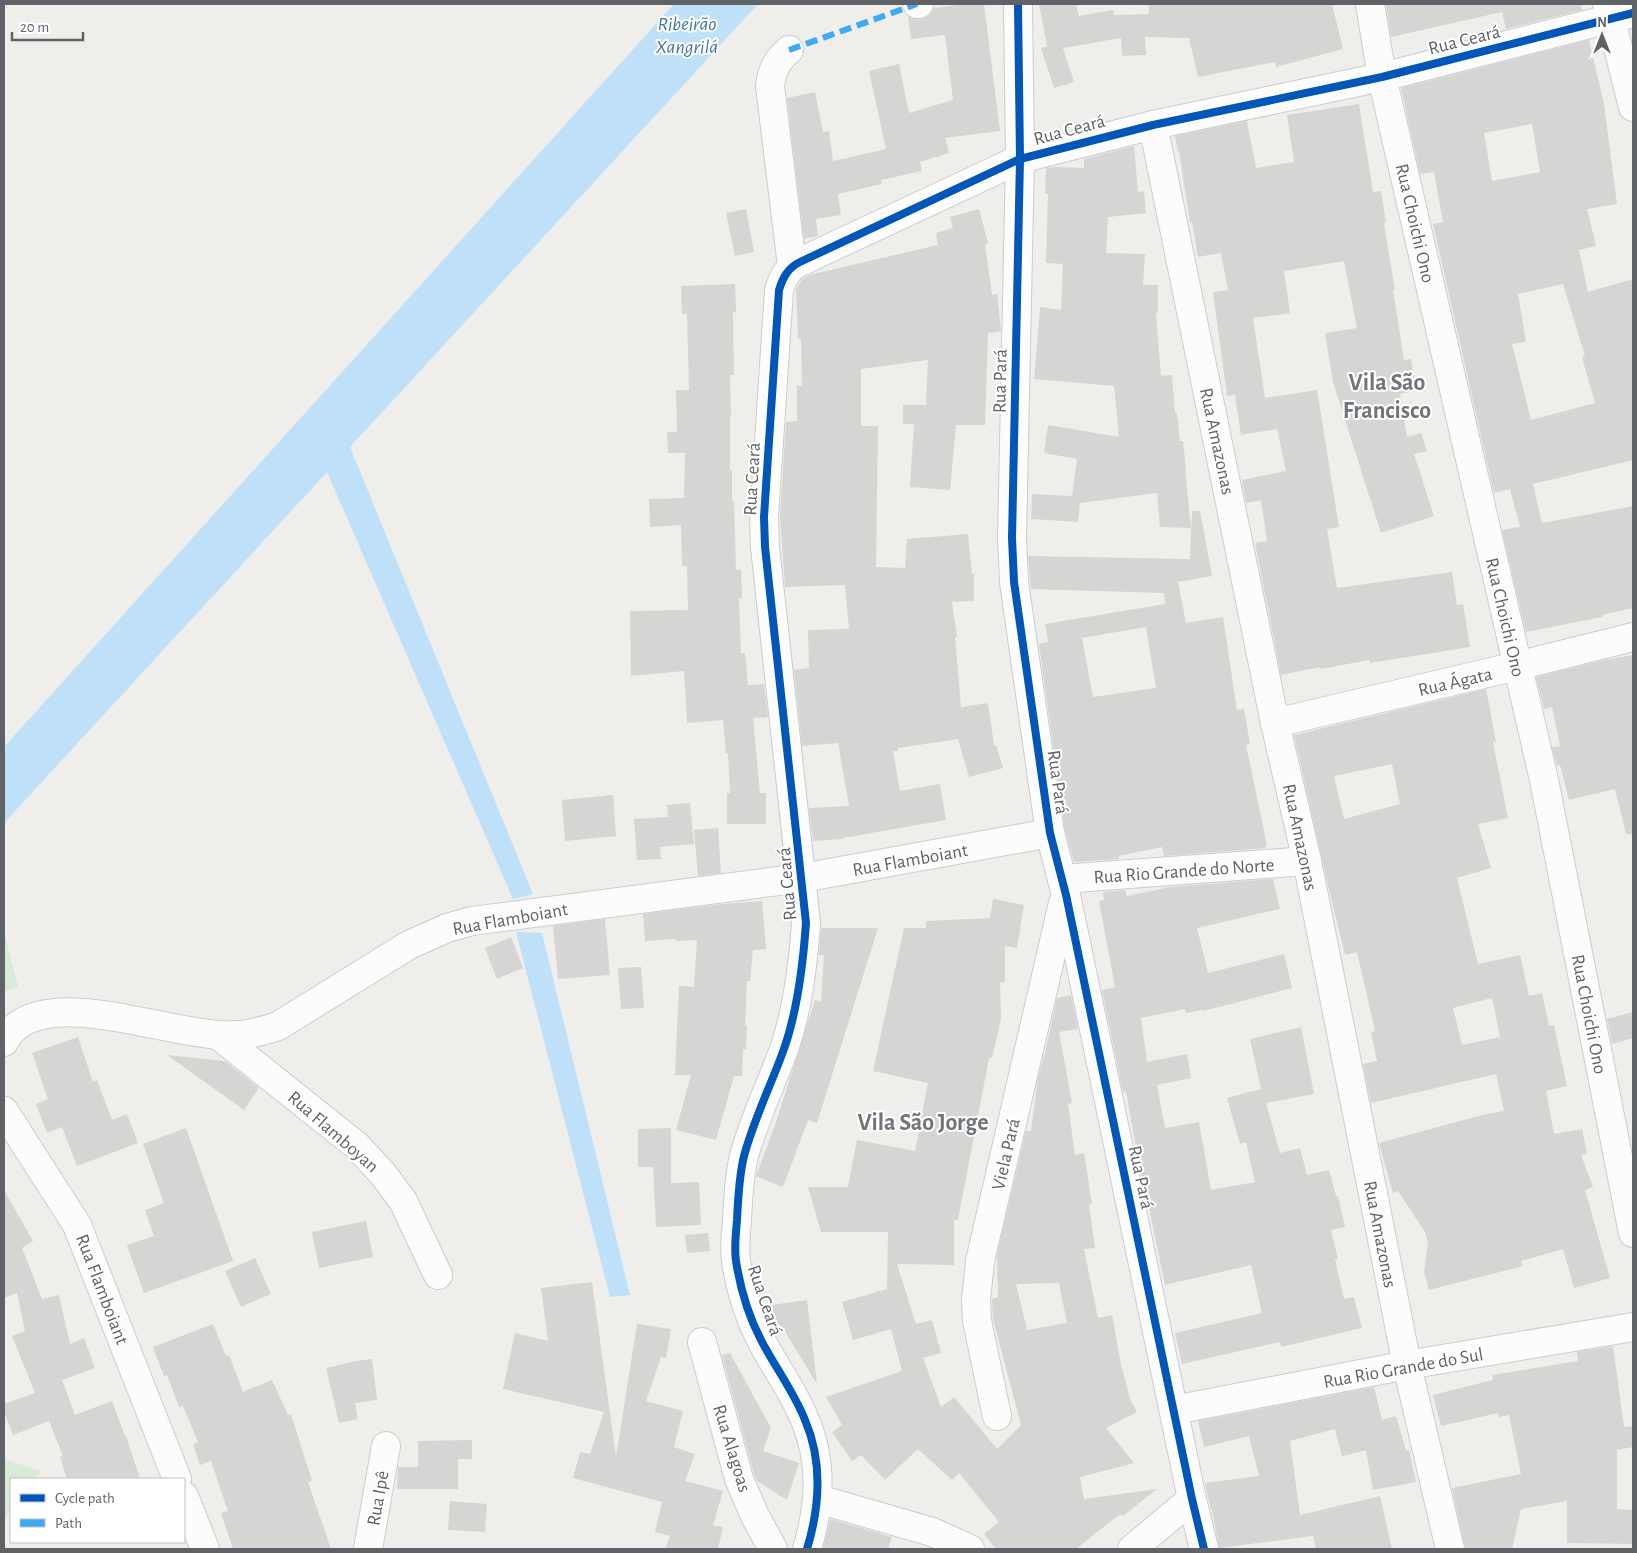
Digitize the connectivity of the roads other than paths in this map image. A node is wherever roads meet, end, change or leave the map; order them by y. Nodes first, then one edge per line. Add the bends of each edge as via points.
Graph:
1 (1018, 4) edge
2 (1370, 4) edge
3 (1617, 12) edge
4 (789, 50) dead end
5 (1382, 77) junction
6 (1633, 107) edge
7 (1153, 125) junction
8 (1020, 159) junction
9 (792, 266) junction
10 (1633, 637) edge
11 (1517, 666) junction
12 (1275, 723) junction
13 (1050, 833) junction
14 (1307, 861) junction
15 (802, 878) junction
16 (1064, 887) junction
17 (218, 1035) junction
18 (4, 1042) edge
19 (4, 1111) edge
20 (1633, 1233) edge
21 (438, 1275) dead end
22 (1633, 1327) edge
23 (702, 1342) dead end
24 (1408, 1365) junction
25 (1174, 1410) junction
26 (997, 1416) dead end
27 (386, 1446) dead end
28 (177, 1478) edge
29 (185, 1499) edge
30 (818, 1499) junction
31 (1192, 1499) junction
32 (205, 1549) edge
33 (368, 1549) edge
34 (774, 1549) edge
35 (807, 1549) edge
36 (970, 1549) edge
37 (1132, 1549) edge
38 (1204, 1549) edge
39 (1450, 1549) edge

1 - 8 street, Rua Pará
2 - 5 street, Rua Choichi Ono
3 - 5 street, Rua Ceará
3 - 6 street
4 - 9 street via 774,65 770,86
5 - 7 street, Rua Ceará
5 - 11 street, Rua Choichi Ono
7 - 8 street, Rua Ceará
7 - 12 street, Rua Amazonas
8 - 9 street, Rua Ceará
8 - 13 street, Rua Pará via 1012,547 1014,582
9 - 15 street, Rua Ceará via 779,290 764,517
10 - 11 street, Rua Ágata
11 - 12 street, Rua Ágata
11 - 20 street, Rua Choichi Ono via 1544,780
12 - 14 street, Rua Amazonas
13 - 15 street, Rua Flamboiant
13 - 16 street, Rua Pará
14 - 16 street, Rua Rio Grande do Norte
14 - 24 street, Rua Amazonas
15 - 17 street, Rua Flamboiant via 472,921 446,928 408,945 278,1026 258,1033
15 - 30 street, Rua Ceará via 806,923 803,964 784,1048 744,1156 738,1195 736,1260 760,1340 805,1419 813,1442
16 - 25 street, Rua Pará
16 - 26 street, Viela Pará via 980,1261 976,1300 978,1321
17 - 18 street, Rua Flamboiant via 67,1012 38,1015 16,1025
17 - 21 street, Rua Flamboyan via 357,1146 383,1174 403,1201
19 - 28 street, Rua Flamboiant via 77,1225
22 - 24 street, Rua Rio Grande do Sul
23 - 34 street, Rua Alagoas via 739,1479
24 - 25 street, Rua Rio Grande do Sul
24 - 39 street, Rua Amazonas
25 - 31 street, Rua Pará
27 - 33 street, Rua Ipê
29 - 32 street
30 - 35 street, Rua Ceará
30 - 36 street via 932,1532
31 - 37 street
31 - 38 street, Rua Pará

